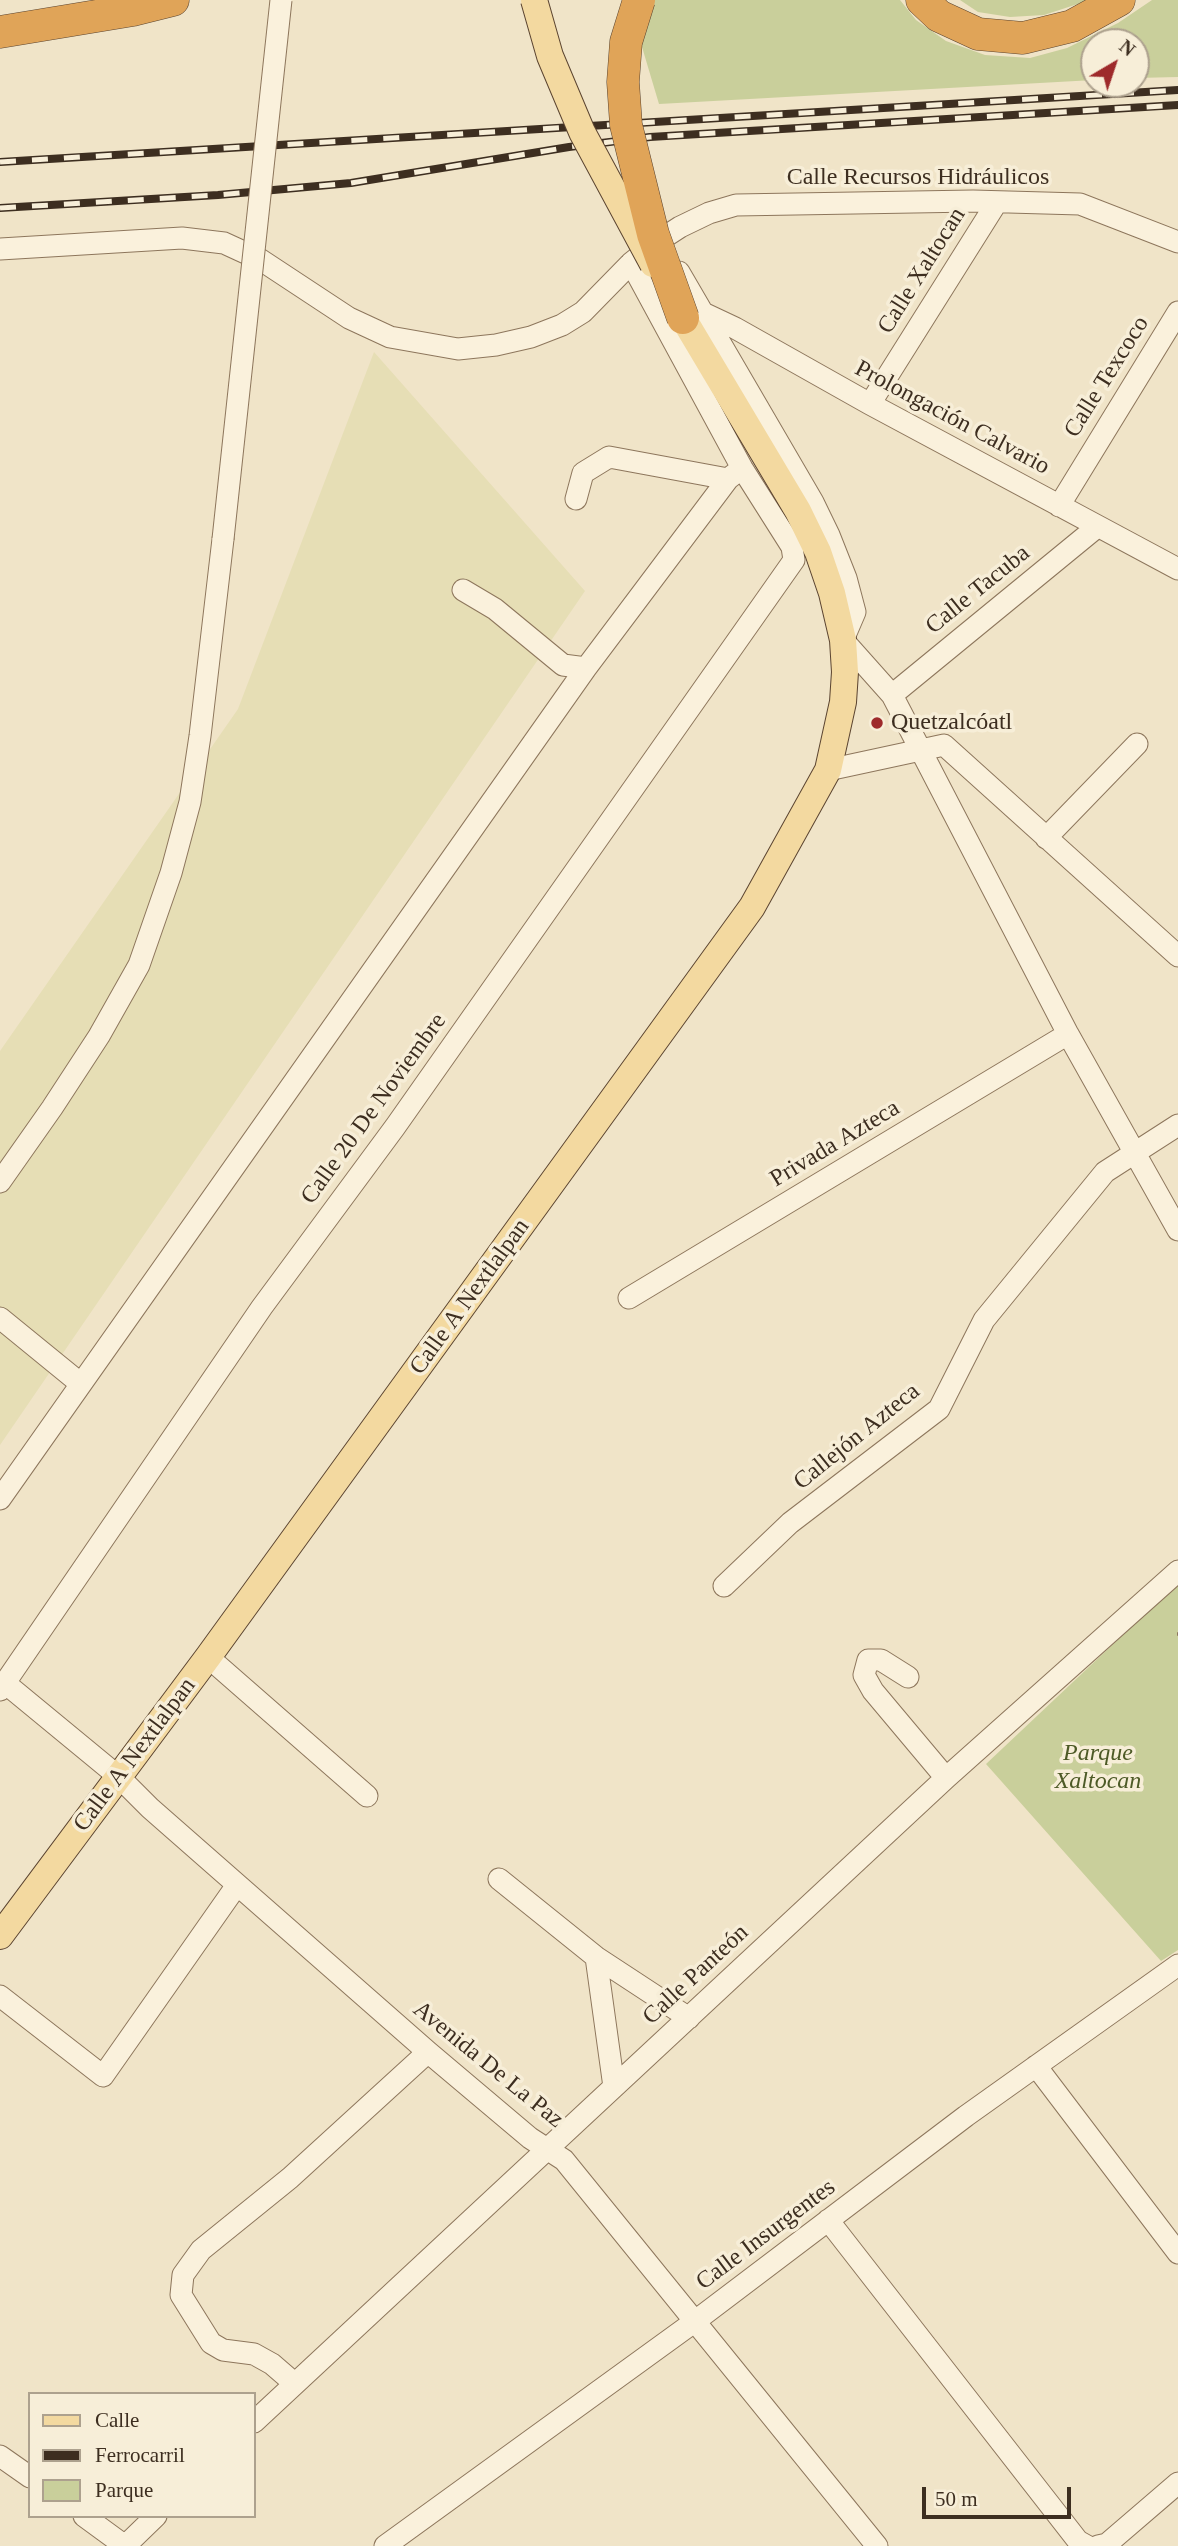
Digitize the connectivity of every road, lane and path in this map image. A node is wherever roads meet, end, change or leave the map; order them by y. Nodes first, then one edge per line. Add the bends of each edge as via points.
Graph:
1 (173, 0) edge
2 (281, 0) edge
3 (534, 0) edge
4 (639, 0) edge
5 (922, 0) edge
6 (1119, 0) edge
7 (0, 32) edge
8 (997, 202) junction
9 (660, 240) junction
10 (1178, 242) edge
11 (2, 256) edge
12 (631, 263) junction
13 (1178, 312) edge
14 (692, 315) junction
15 (870, 404) junction
16 (735, 473) junction
17 (576, 499) dead end
18 (1059, 506) junction
19 (1097, 527) junction
20 (1176, 565) edge
21 (463, 590) dead end
22 (840, 629) junction
23 (586, 668) junction
24 (892, 695) junction
25 (1136, 744) dead end
26 (922, 750) junction
27 (828, 770) junction
28 (1046, 838) junction
29 (1178, 956) edge
30 (1068, 1034) junction
31 (1178, 1125) edge
32 (1134, 1152) junction
33 (0, 1182) edge
34 (1178, 1230) edge
35 (629, 1298) dead end
36 (0, 1318) edge
37 (81, 1384) junction
38 (0, 1499) edge
39 (1178, 1571) edge
40 (724, 1586) dead end
41 (208, 1657) junction
42 (908, 1677) dead end
43 (2, 1687) edge
44 (119, 1777) junction
45 (946, 1778) junction
46 (367, 1796) dead end
47 (499, 1879) dead end
48 (237, 1885) junction
49 (0, 1936) edge
50 (596, 1957) junction
51 (1178, 1965) edge
52 (0, 1996) edge
53 (689, 2018) junction
54 (428, 2052) junction
55 (1036, 2066) junction
56 (614, 2087) junction
57 (547, 2149) junction
58 (828, 2220) junction
59 (1178, 2253) edge
60 (694, 2322) junction
61 (294, 2383) junction
62 (256, 2420) edge
63 (0, 2456) edge
64 (28, 2476) edge
65 (1178, 2483) edge
66 (87, 2518) edge
67 (154, 2518) edge
68 (410, 2540) edge
69 (125, 2546) edge
70 (385, 2546) edge
71 (877, 2546) edge
72 (1087, 2546) edge
73 (1098, 2546) edge

1 - 7 highway
2 - 33 street, bridge via 190,802 139,965 86,1056
3 - 14 main road, Calle A Nextlalpan, bridge via 550,56 582,132
4 - 14 highway, bridge via 626,42 626,125 653,234
5 - 6 highway via 939,16 978,34 1023,38 1072,26
8 - 9 street, Calle Recursos Hidráulicos via 736,205 709,213
8 - 10 street, Calle Recursos Hidráulicos via 1080,204
8 - 15 street, Calle Xaltocan
9 - 12 street, Calle Recursos Hidráulicos
9 - 14 street
11 - 12 street, Calle Recursos Hidráulicos via 182,238 224,243 261,260 349,318 390,337 458,349 531,337 562,325 583,312
12 - 16 street
13 - 18 street, Calle Texcoco
14 - 15 street, Prolongación Calvario via 735,328
14 - 22 main road, Calle A Nextlalpan via 724,388 818,552
14 - 22 street via 813,502 829,535 855,612
15 - 18 street, Prolongación Calvario
16 - 17 street via 609,457 583,473
16 - 23 street
16 - 43 street, Calle 20 De Noviembre via 792,547 794,560 395,1128 262,1307
18 - 19 street, Prolongación Calvario
19 - 20 street, Prolongación Calvario
19 - 24 street, Calle Tacuba
21 - 23 street via 495,609 563,665
22 - 24 street
22 - 27 main road, Calle A Nextlalpan via 843,702
23 - 37 street
24 - 26 street
25 - 28 street
26 - 27 street
26 - 28 street via 944,745
26 - 30 street
27 - 41 main road, Calle A Nextlalpan via 752,907
28 - 29 street
30 - 32 street
30 - 35 street, Privada Azteca
31 - 32 street, Callejón Azteca
32 - 34 street
32 - 40 street, Callejón Azteca via 1105,1172 984,1320 939,1409 790,1523
36 - 37 street
37 - 38 street
39 - 45 street, Calle Panteón
41 - 44 main road, Calle A Nextlalpan
41 - 46 street
42 - 45 street via 881,1660 869,1661 864,1675 873,1692
43 - 44 street, Avenida De La Paz
44 - 48 street, Avenida De La Paz
44 - 49 main road, Calle A Nextlalpan
45 - 53 street, Calle Panteón
47 - 50 street
48 - 52 street via 103,2076
48 - 54 street, Avenida De La Paz
50 - 53 street
50 - 56 street
51 - 55 street, Calle Insurgentes
53 - 56 street, Calle Panteón
54 - 57 street, Avenida De La Paz
54 - 61 street via 290,2178 201,2250 183,2275 181,2295 211,2343 223,2350 254,2354
55 - 58 street, Calle Insurgentes
55 - 59 street
56 - 57 street, Calle Panteón
57 - 60 street, Avenida De La Paz via 564,2160
57 - 61 street, Calle Panteón
58 - 60 street, Calle Insurgentes
58 - 72 street via 1078,2541
60 - 68 street, Calle Insurgentes
60 - 71 street, Avenida De La Paz
61 - 62 street, Calle Panteón
63 - 64 street
65 - 73 street via 1107,2544
66 - 69 street
67 - 69 street
68 - 70 street, Calle Insurgentes

